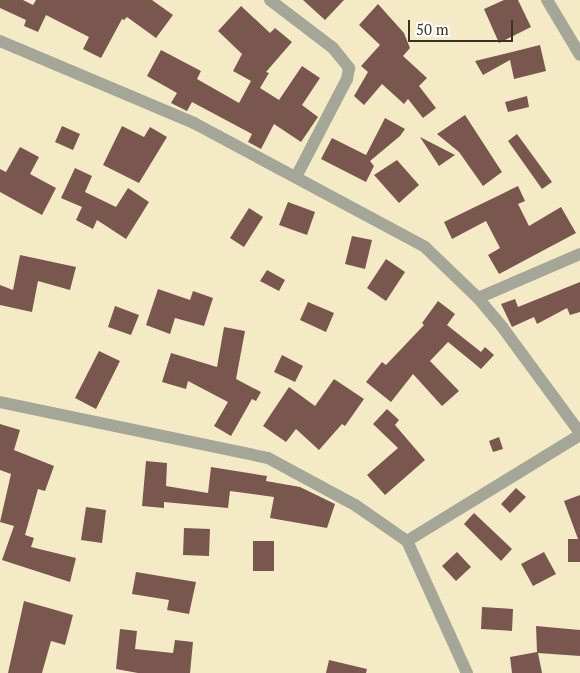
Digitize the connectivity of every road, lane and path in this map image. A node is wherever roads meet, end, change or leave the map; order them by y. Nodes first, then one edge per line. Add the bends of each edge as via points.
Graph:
1 (270, 0) edge
2 (547, 0) edge
3 (0, 41) edge
4 (580, 55) edge
5 (296, 176) junction
6 (580, 254) edge
7 (478, 298) junction
8 (0, 402) edge
9 (580, 434) edge
10 (407, 541) junction
11 (467, 673) edge

1 - 5 street via 333,48 349,68 347,80
2 - 4 street
3 - 5 street via 194,123
5 - 7 street via 425,247
6 - 7 street
7 - 9 street
8 - 10 street via 268,458 355,505
9 - 10 street
10 - 11 street

